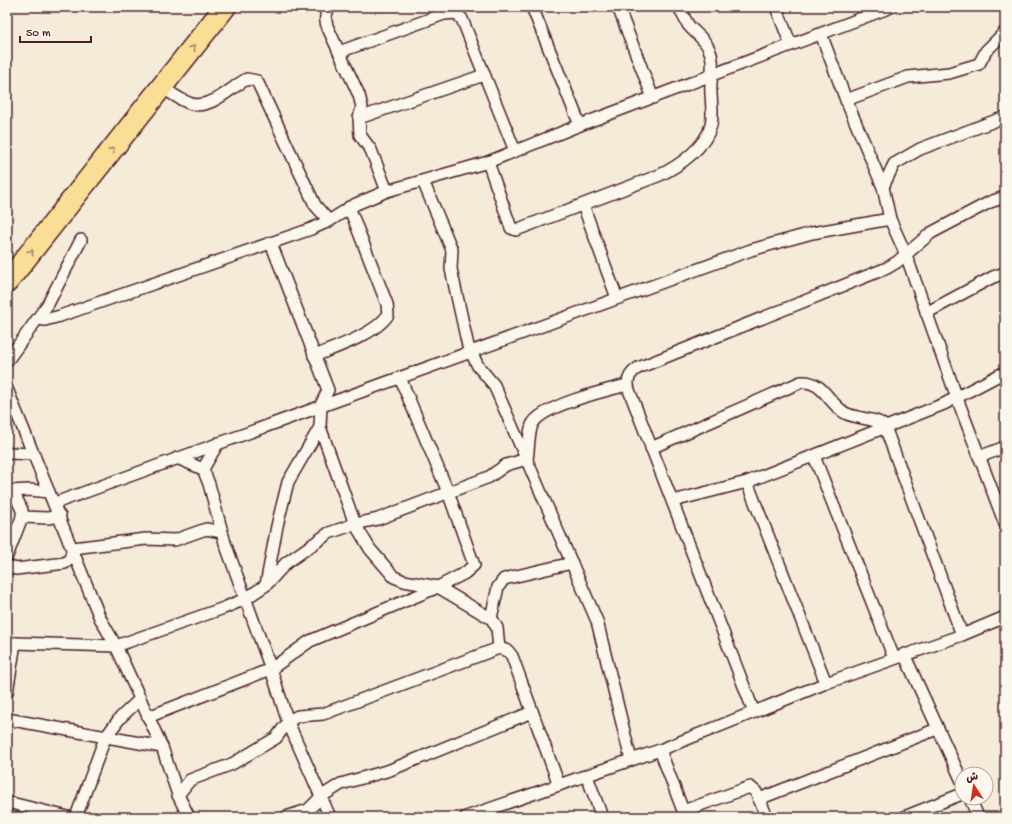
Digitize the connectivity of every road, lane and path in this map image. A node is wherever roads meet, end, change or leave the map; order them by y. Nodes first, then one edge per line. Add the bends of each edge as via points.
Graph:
1 (225, 7) edge
2 (330, 7) edge
3 (532, 7) edge
4 (618, 7) edge
5 (679, 7) edge
6 (776, 7) edge
7 (891, 7) edge
8 (1005, 32) edge
9 (821, 34) junction
10 (791, 45) junction
11 (339, 52) junction
12 (484, 74) junction
13 (712, 76) junction
14 (162, 87) junction
15 (653, 98) junction
16 (846, 100) junction
17 (1005, 117) edge
18 (359, 118) junction
19 (580, 125) junction
20 (515, 151) junction
21 (488, 162) junction
22 (423, 181) junction
23 (883, 187) junction
24 (387, 191) junction
25 (1005, 197) edge
26 (583, 205) junction
27 (349, 207) junction
28 (890, 219) junction
29 (329, 221) junction
30 (81, 240) dead end
31 (271, 243) junction
32 (906, 255) junction
33 (1005, 273) edge
34 (7, 282) edge
35 (617, 298) junction
36 (926, 313) junction
37 (38, 319) junction
38 (470, 352) junction
39 (314, 356) junction
40 (7, 361) edge
41 (1005, 372) edge
42 (400, 378) junction
43 (627, 385) junction
44 (7, 389) edge
45 (957, 398) junction
46 (320, 408) junction
47 (320, 427) junction
48 (885, 427) junction
49 (218, 443) junction
50 (1005, 447) edge
51 (651, 448) junction
52 (7, 453) edge
53 (34, 454) junction
54 (814, 456) junction
55 (979, 456) junction
56 (177, 458) junction
57 (527, 459) junction
58 (203, 469) junction
59 (747, 482) junction
60 (10, 491) edge
61 (49, 492) junction
62 (448, 492) junction
63 (673, 501) junction
64 (55, 503) junction
65 (60, 516) junction
66 (22, 517) junction
67 (355, 524) junction
68 (1005, 524) edge
69 (222, 532) junction
70 (73, 548) junction
71 (7, 556) edge
72 (572, 563) junction
73 (7, 566) edge
74 (266, 585) junction
75 (438, 587) junction
76 (245, 599) junction
77 (1005, 617) edge
78 (491, 618) junction
79 (962, 635) junction
80 (11, 645) edge
81 (116, 646) junction
82 (499, 648) junction
83 (899, 656) junction
84 (271, 668) junction
85 (826, 683) junction
86 (7, 693) edge
87 (140, 699) junction
88 (532, 712) junction
89 (754, 712) junction
90 (148, 717) junction
91 (7, 719) edge
92 (288, 722) junction
93 (937, 729) junction
94 (105, 738) junction
95 (162, 746) junction
96 (660, 750) junction
97 (631, 760) junction
98 (955, 766) edge
99 (587, 776) junction
100 (559, 785) junction
101 (178, 796) junction
102 (322, 796) junction
103 (954, 797) edge
104 (759, 799) junction
105 (7, 802) edge
106 (973, 806) edge
107 (489, 813) edge
108 (684, 814) edge
109 (68, 817) edge
110 (76, 817) edge
111 (189, 817) edge
112 (286, 817) edge
113 (330, 817) edge
114 (466, 817) edge
115 (602, 817) edge
116 (767, 817) edge
117 (904, 817) edge
118 (978, 817) edge

14 -> 1 highway
2 - 11 street via 325,19
3 - 19 street
4 - 15 street
5 - 13 street via 690,26 709,48 713,62
6 - 10 street
7 - 9 street
8 - 16 street via 986,51 979,64 949,73 908,77
9 - 10 street
9 - 16 street
10 - 13 street
11 - 12 street via 444,14 456,13 462,19
11 - 18 street via 362,101
12 - 18 street
12 - 20 street
13 - 15 street
13 - 26 street via 711,124 702,142 670,170
14 - 29 street via 184,101 197,105 213,100 247,79 257,81 315,206
34 -> 14 highway
15 - 19 street
16 - 23 street
17 - 23 street via 920,149 894,164
18 - 24 street via 360,135 371,150
19 - 20 street
20 - 21 street
21 - 22 street
21 - 26 street via 513,230
22 - 24 street
22 - 38 street via 451,243 451,269
23 - 28 street
24 - 27 street
25 - 32 street via 990,202 932,234
26 - 35 street
27 - 29 street
27 - 39 street via 387,304 388,315 380,323 346,343
28 - 32 street
28 - 35 street via 779,241
29 - 31 street
30 - 37 street via 53,296
31 - 37 street via 60,316
31 - 39 street
32 - 36 street
32 - 43 street via 887,268 638,368 628,378
33 - 36 street
35 - 38 street
36 - 45 street
37 - 40 street
38 - 42 street
38 - 57 street via 494,385
39 - 46 street via 328,390
41 - 45 street
42 - 46 street
42 - 62 street
43 - 51 street
43 - 57 street via 560,405 538,418 532,425
44 - 53 street
45 - 48 street
45 - 55 street
46 - 47 street
46 - 49 street
47 - 67 street
47 - 74 street via 288,482 276,526
48 - 51 street via 880,422 844,412 809,381 801,382
48 - 54 street
48 - 79 street
49 - 56 street
49 - 58 street
50 - 55 street
51 - 63 street
52 - 53 street
53 - 61 street
54 - 59 street
54 - 83 street
55 - 68 street
56 - 58 street
56 - 64 street
57 - 62 street via 506,465 489,477
57 - 72 street
58 - 69 street
59 - 63 street
59 - 85 street
60 - 61 street
60 - 66 street via 22,510
61 - 64 street
62 - 67 street via 378,519
62 - 75 street via 474,565 465,573
63 - 89 street
64 - 65 street
65 - 66 street
65 - 70 street
66 - 71 street
67 - 74 street via 329,533 286,563
67 - 75 street via 370,549 394,577
69 - 70 street via 206,529 175,540 146,539
69 - 76 street
70 - 73 street via 70,559 65,563 16,569
70 - 81 street via 98,612
72 - 78 street via 504,579 498,587
72 - 97 street via 597,621
74 - 76 street
75 - 78 street
75 - 84 street via 310,641
76 - 81 street
76 - 84 street
77 - 79 street
78 - 82 street via 497,628
79 - 83 street
80 - 81 street
80 - 86 street
81 - 87 street
82 - 88 street via 508,651 512,656
82 - 92 street via 323,714 298,716
83 - 85 street
83 - 93 street
84 - 90 street
84 - 92 street
85 - 89 street
87 - 90 street
87 - 94 street via 120,718
88 - 100 street
88 - 102 street via 390,770 341,784
89 - 96 street
90 - 95 street
91 - 94 street
92 - 101 street via 276,738 232,764 190,780
92 - 102 street
93 - 98 street
93 - 104 street
94 - 95 street
94 - 110 street
95 - 101 street
96 - 97 street
96 - 108 street
97 - 99 street
99 - 100 street
99 - 115 street
100 - 107 street
101 - 111 street
102 - 112 street via 308,810
102 - 113 street
103 - 117 street
104 - 108 street via 753,788 746,787
104 - 116 street
105 - 109 street
106 - 118 street
107 - 114 street

